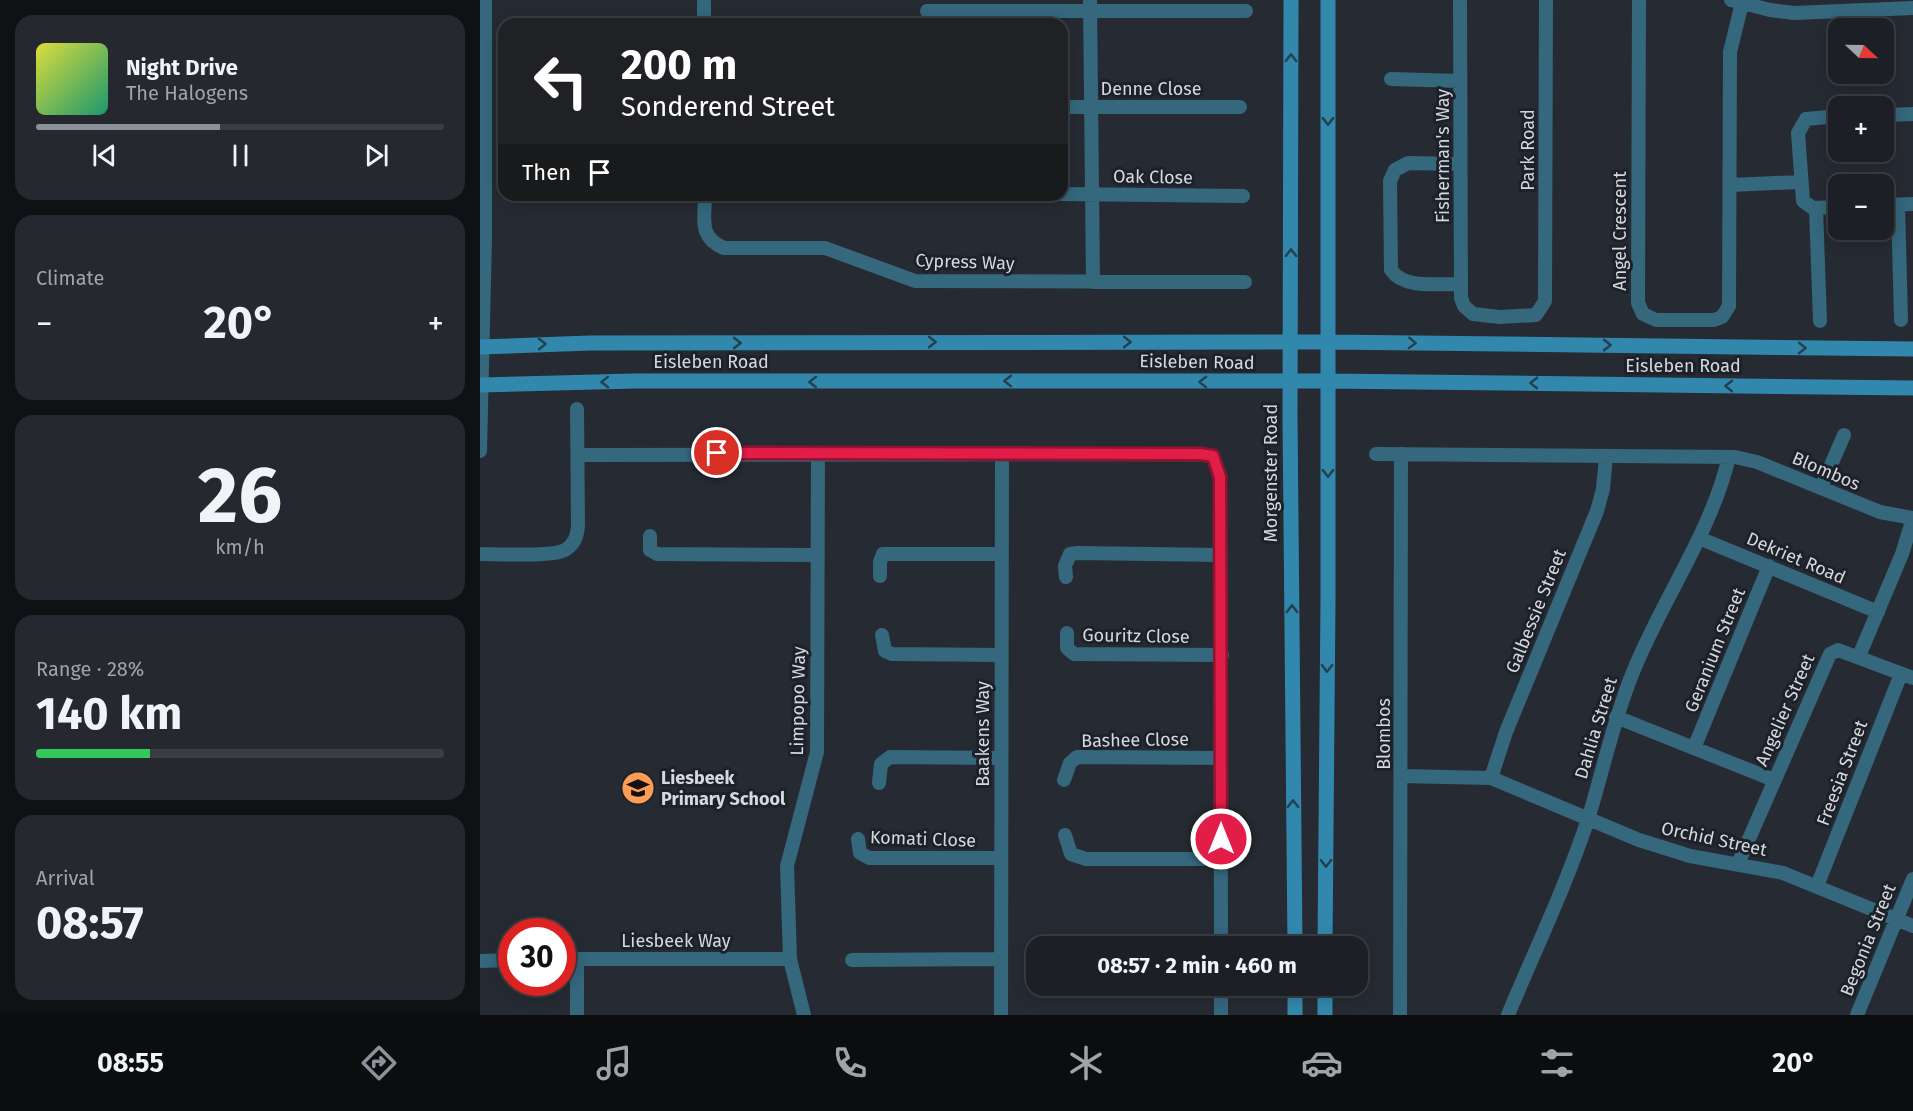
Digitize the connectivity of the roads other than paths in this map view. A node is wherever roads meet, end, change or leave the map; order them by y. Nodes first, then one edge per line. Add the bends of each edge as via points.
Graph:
1 (485, 0) edge
2 (704, 0) edge
3 (1291, 0) edge
4 (1328, 0) edge
5 (1460, 0) edge
6 (1546, 0) edge
7 (1639, 0) edge
8 (1736, 2) edge
9 (1090, 5) edge
10 (1872, 5) edge
11 (1913, 8) edge
12 (927, 11) dead end
13 (1246, 11) dead end
14 (704, 18) edge
15 (1391, 79) dead end
16 (1460, 81) junction
17 (1068, 107) edge
18 (1092, 107) junction
19 (1240, 107) dead end
20 (1913, 114) edge
21 (1894, 115) edge
22 (1828, 117) edge
23 (1460, 164) junction
24 (1800, 182) junction
25 (1730, 185) junction
26 (1068, 194) edge
27 (1092, 194) junction
28 (1243, 196) dead end
29 (705, 201) edge
30 (1913, 204) edge
31 (1894, 205) edge
32 (1816, 207) junction
33 (1828, 207) edge
34 (1894, 240) edge
35 (1093, 282) junction
36 (1245, 282) dead end
37 (1461, 284) junction
38 (1467, 310) joint
39 (1901, 320) dead end
40 (1820, 321) dead end
41 (1290, 342) junction
42 (1328, 342) junction
43 (482, 346) edge
44 (1913, 349) edge
45 (1290, 381) junction
46 (1328, 381) junction
47 (482, 385) edge
48 (1913, 388) edge
49 (577, 409) dead end
50 (1844, 435) dead end
51 (480, 451) edge
52 (818, 453) junction
53 (1002, 453) junction
54 (1376, 454) dead end
55 (1401, 454) junction
56 (579, 455) junction
57 (1606, 456) junction
58 (1729, 457) junction
59 (1821, 488) junction
60 (1913, 518) edge
61 (650, 536) dead end
62 (1699, 538) junction
63 (480, 554) edge
64 (1000, 554) junction
65 (818, 555) junction
66 (1221, 555) junction
67 (1769, 566) junction
68 (880, 576) dead end
69 (1066, 577) dead end
70 (1878, 612) junction
71 (1067, 633) dead end
72 (882, 635) dead end
73 (1001, 655) junction
74 (1222, 656) junction
75 (1859, 657) junction
76 (1907, 676) edge
77 (1616, 717) junction
78 (1694, 748) junction
79 (1001, 758) junction
80 (1221, 758) junction
81 (1402, 776) junction
82 (1491, 778) junction
83 (1064, 780) dead end
84 (1774, 780) junction
85 (879, 783) dead end
86 (1588, 817) junction
87 (1065, 835) dead end
88 (858, 839) dead end
89 (1001, 858) junction
90 (1221, 859) junction
91 (1738, 864) junction
92 (1913, 879) edge
93 (1817, 886) junction
94 (1896, 919) junction
95 (1913, 926) edge
96 (1221, 936) edge
97 (1294, 936) edge
98 (1325, 936) edge
99 (790, 958) junction
100 (576, 959) edge
101 (1000, 959) junction
102 (498, 960) edge
103 (852, 960) dead end
104 (480, 961) edge
105 (575, 996) edge
106 (1221, 996) edge
107 (1295, 996) edge
108 (1325, 996) edge
109 (577, 1015) edge
110 (804, 1015) edge
111 (1000, 1015) edge
112 (1221, 1015) edge
113 (1295, 1015) edge
114 (1325, 1015) edge
115 (1400, 1015) edge
116 (1508, 1015) edge
117 (1857, 1015) edge

1 - 43 street
2 - 14 street
41 -> 3 main road, Morgenster Road
4 -> 42 main road
5 - 16 street, Fisherman's Way
6 - 38 street, Park Road via 1545,301 1541,311 1530,317 1479,315
7 - 25 street, Angel Crescent via 1638,303 1647,317 1714,320 1728,310
8 - 10 street via 1794,13
8 - 25 street, Angel Crescent via 1730,52
9 - 12 street
9 - 13 street
9 - 18 street
10 - 11 street
15 - 16 street
16 - 23 street, Fisherman's Way
17 - 18 street, Denne Close
18 - 19 street, Denne Close
18 - 27 street
20 - 21 street
22 - 24 street via 1806,118 1799,127
23 - 37 street, Fisherman's Way
23 - 37 street via 1408,163 1398,167 1390,181 1393,273 1412,283
24 - 25 street
24 - 32 street via 1803,201
26 - 27 street, Oak Close
27 - 28 street, Oak Close
27 - 35 street
29 - 35 street, Cypress Way via 705,231 711,242 724,248 825,249 915,281
30 - 31 street
32 - 33 street
32 - 40 street
34 - 39 street
35 - 36 street, Cypress Way
37 - 38 street, Fisherman's Way via 1461,298
41 - 42 main road, Eisleben Road
43 -> 41 main road, Eisleben Road
41 - 45 main road, Morgenster Road
42 -> 44 main road, Eisleben Road
42 - 46 main road
43 - 47 street
45 - 46 main road, Eisleben Road
45 -> 47 main road, Eisleben Road via 635,381
97 -> 45 main road, Morgenster Road
48 -> 46 main road, Eisleben Road
46 -> 98 main road
47 - 51 street
49 - 56 street
50 - 59 street
52 - 53 street
52 - 56 street
52 - 65 street, Limpopo Way
53 - 64 street, Baakens Way
53 - 66 street via 1213,456 1220,477
54 - 55 street, Blombos
55 - 57 street, Blombos
55 - 81 street, Blombos
56 - 63 street via 578,531 568,549 555,553
57 - 58 street, Blombos
57 - 82 street, Galbessie Street via 1597,511 1506,732
58 - 59 street, Blombos via 1757,462
58 - 62 street, Dahlia Street
59 - 60 street, Blombos via 1880,512
60 - 70 street
61 - 65 street via 650,550 657,554
62 - 67 street, Dekriet Road
62 - 77 street, Dahlia Street via 1648,634
64 - 68 street via 883,554
64 - 73 street, Baakens Way
65 - 99 street, Limpopo Way via 817,752 788,861
66 - 69 street via 1070,554 1066,559
66 - 74 street
67 - 70 street, Dekriet Road
67 - 78 street, Geranium Street
70 - 75 street
71 - 74 street, Gouritz Close via 1067,648 1074,654
72 - 73 street via 883,647 892,654
73 - 79 street, Baakens Way
74 - 80 street
75 - 76 street, Angelier Street
75 - 84 street, Angelier Street via 1835,650 1825,659
76 - 93 street, Freesia Street
77 - 78 street
77 - 86 street, Dahlia Street
78 - 84 street
79 - 85 street via 890,757 881,764
79 - 89 street, Baakens Way
80 - 83 street, Bashee Close via 1077,757 1070,763
80 - 90 street
81 - 82 street, Orchid Street
81 - 115 street, Blombos
82 - 86 street, Orchid Street
84 - 91 street, Angelier Street
86 - 91 street, Orchid Street via 1672,851
86 - 116 street, Dahlia Street
87 - 90 street via 1071,854 1086,859
88 - 89 street, Komati Close via 860,853 868,858
89 - 101 street, Baakens Way
90 - 96 street
91 - 93 street, Orchid Street via 1783,873
92 - 94 street, Begonia Street
93 - 94 street, Orchid Street
94 - 95 street, Orchid Street
94 - 117 street, Begonia Street
99 - 100 street, Liesbeek Way
99 - 110 street, Limpopo Way
101 - 103 street
101 - 111 street, Baakens Way
102 - 104 street
105 - 109 street
106 - 112 street
107 - 113 main road
108 - 114 main road

